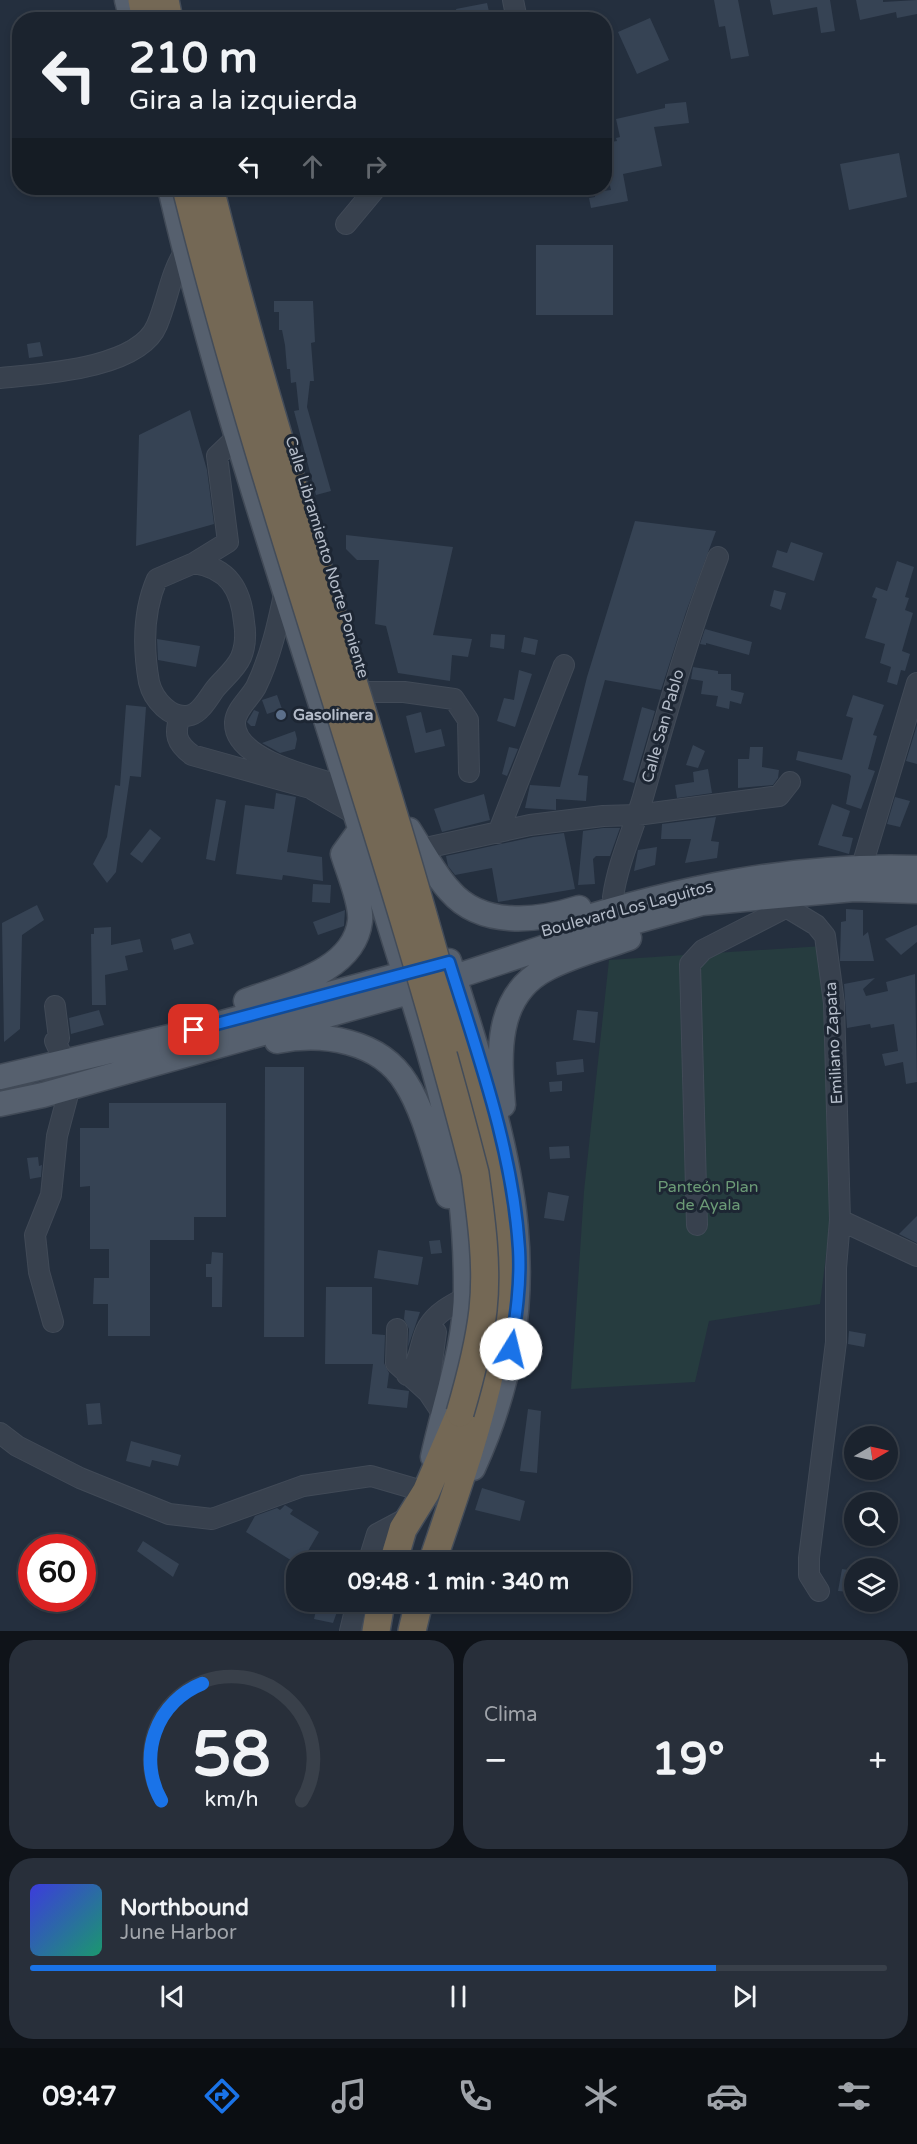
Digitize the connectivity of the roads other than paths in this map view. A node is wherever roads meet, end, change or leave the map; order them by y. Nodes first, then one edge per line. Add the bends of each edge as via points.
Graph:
1 (172, 195) edge
2 (188, 195) edge
3 (212, 195) edge
4 (224, 195) edge
5 (370, 195) edge
6 (346, 224) dead end
7 (185, 251) junction
8 (0, 378) edge
9 (237, 437) junction
10 (718, 556) dead end
11 (194, 563) junction
12 (286, 587) junction
13 (564, 665) dead end
14 (917, 683) edge
15 (368, 692) junction
16 (180, 716) junction
17 (469, 772) dead end
18 (790, 783) dead end
19 (349, 788) junction
20 (638, 815) junction
21 (358, 822) junction
22 (498, 834) junction
23 (415, 839) junction
24 (862, 866) junction
25 (917, 868) edge
26 (917, 891) edge
27 (701, 895) junction
28 (613, 897) junction
29 (778, 902) junction
30 (452, 970) junction
31 (407, 983) junction
32 (55, 1006) dead end
33 (176, 1047) junction
34 (70, 1061) junction
35 (0, 1077) edge
36 (70, 1087) junction
37 (0, 1104) edge
38 (507, 1158) junction
39 (840, 1220) junction
40 (697, 1225) dead end
41 (464, 1238) junction
42 (917, 1256) edge
43 (465, 1298) junction
44 (438, 1315) junction
45 (53, 1322) dead end
46 (397, 1329) dead end
47 (407, 1376) junction
48 (428, 1392) junction
49 (460, 1416) junction
50 (0, 1433) edge
51 (426, 1492) junction
52 (409, 1516) junction
53 (371, 1552) edge
54 (397, 1552) edge
55 (435, 1552) edge
56 (435, 1552) edge
57 (819, 1592) dead end
58 (355, 1612) edge
59 (379, 1612) edge
60 (417, 1612) edge
61 (350, 1631) edge
62 (376, 1631) edge
63 (412, 1631) edge

1 - 7 main road, Calle Libramiento Norte Poniente
2 - 49 highway, Calle Libramiento Norte Poniente, bridge via 227,347 346,731 475,1173 482,1218 483,1309
3 - 49 highway, Calle Libramiento Norte Poniente, bridge via 260,378 428,928 498,1187 504,1234 499,1335
4 - 15 main road, Calle Libramiento Norte Poniente
5 - 6 street
7 - 8 street via 173,269 157,326 147,339 90,368
7 - 9 main road, Calle Libramiento Norte Poniente
9 - 11 street via 217,456 228,542
9 - 12 main road, Calle Libramiento Norte Poniente
10 - 20 street, Calle San Pablo via 692,626
11 - 16 street via 157,579 146,621 151,689 165,709
11 - 16 street via 223,572 234,584 242,602 246,639 240,660 200,708 192,715
12 - 19 main road, Calle Libramiento Norte Poniente
12 - 19 street via 273,642 255,688 238,714 236,726 245,745 262,758
13 - 22 street
14 - 24 street
15 - 17 street via 454,699 468,720
15 - 23 main road, Calle Libramiento Norte Poniente
16 - 21 street via 175,731 177,739 192,755 310,788
18 - 20 street via 778,796
19 - 21 main road, Calle Libramiento Norte Poniente
20 - 22 street via 530,825
20 - 28 street, Calle San Pablo via 618,866
21 - 31 main road, Calle Libramiento Norte Poniente
21 - 33 main road via 343,854 360,921 345,954 324,970 182,1026
22 - 23 street
23 - 28 main road via 450,892 486,914 538,918
23 - 30 main road, Calle Libramiento Norte Poniente
24 - 25 main road, Boulevard Los Laguitos
24 - 27 main road, Boulevard Los Laguitos via 806,870
26 - 29 main road via 854,889
27 - 28 main road via 655,882
27 - 29 main road
27 - 30 main road, Boulevard Los Laguitos via 600,913
27 - 38 main road via 692,915 544,969 513,1002 504,1021 500,1048
29 - 39 street, Emiliano Zapata via 816,925 825,936 834,1003
29 - 40 street via 703,950 690,964
30 - 31 main road, Boulevard Los Laguitos
30 - 38 main road, Calle Libramiento Norte Poniente
31 - 33 main road
31 - 41 main road, Calle Libramiento Norte Poniente via 448,1125
32 - 34 street via 59,1038 56,1047
33 - 34 main road
33 - 36 main road
33 - 41 main road via 291,1038 336,1040 368,1049 406,1081
34 - 35 main road
36 - 37 main road
36 - 45 street via 57,1136 51,1195 35,1235 39,1272
38 - 56 main road, Calle Libramiento Norte Poniente via 519,1251 518,1306 508,1371 490,1431
39 - 42 street
39 - 57 street, Emiliano Zapata via 836,1342 809,1558 809,1575
41 - 43 main road, Calle Libramiento Norte Poniente
43 - 44 street
43 - 49 main road, Calle Libramiento Norte Poniente via 458,1358
44 - 47 street via 427,1328
44 - 48 street
46 - 47 street via 396,1363
47 - 48 street
48 - 49 street
49 - 51 highway, Calle Libramiento Norte Poniente
49 - 55 highway, Calle Libramiento Norte Poniente
50 - 51 street via 80,1479 169,1514 212,1519 303,1486 370,1476
51 - 52 highway, Calle Libramiento Norte Poniente
52 - 53 street via 377,1534
52 - 54 highway, Calle Libramiento Norte Poniente
58 - 61 street
59 - 62 highway
60 - 63 highway

